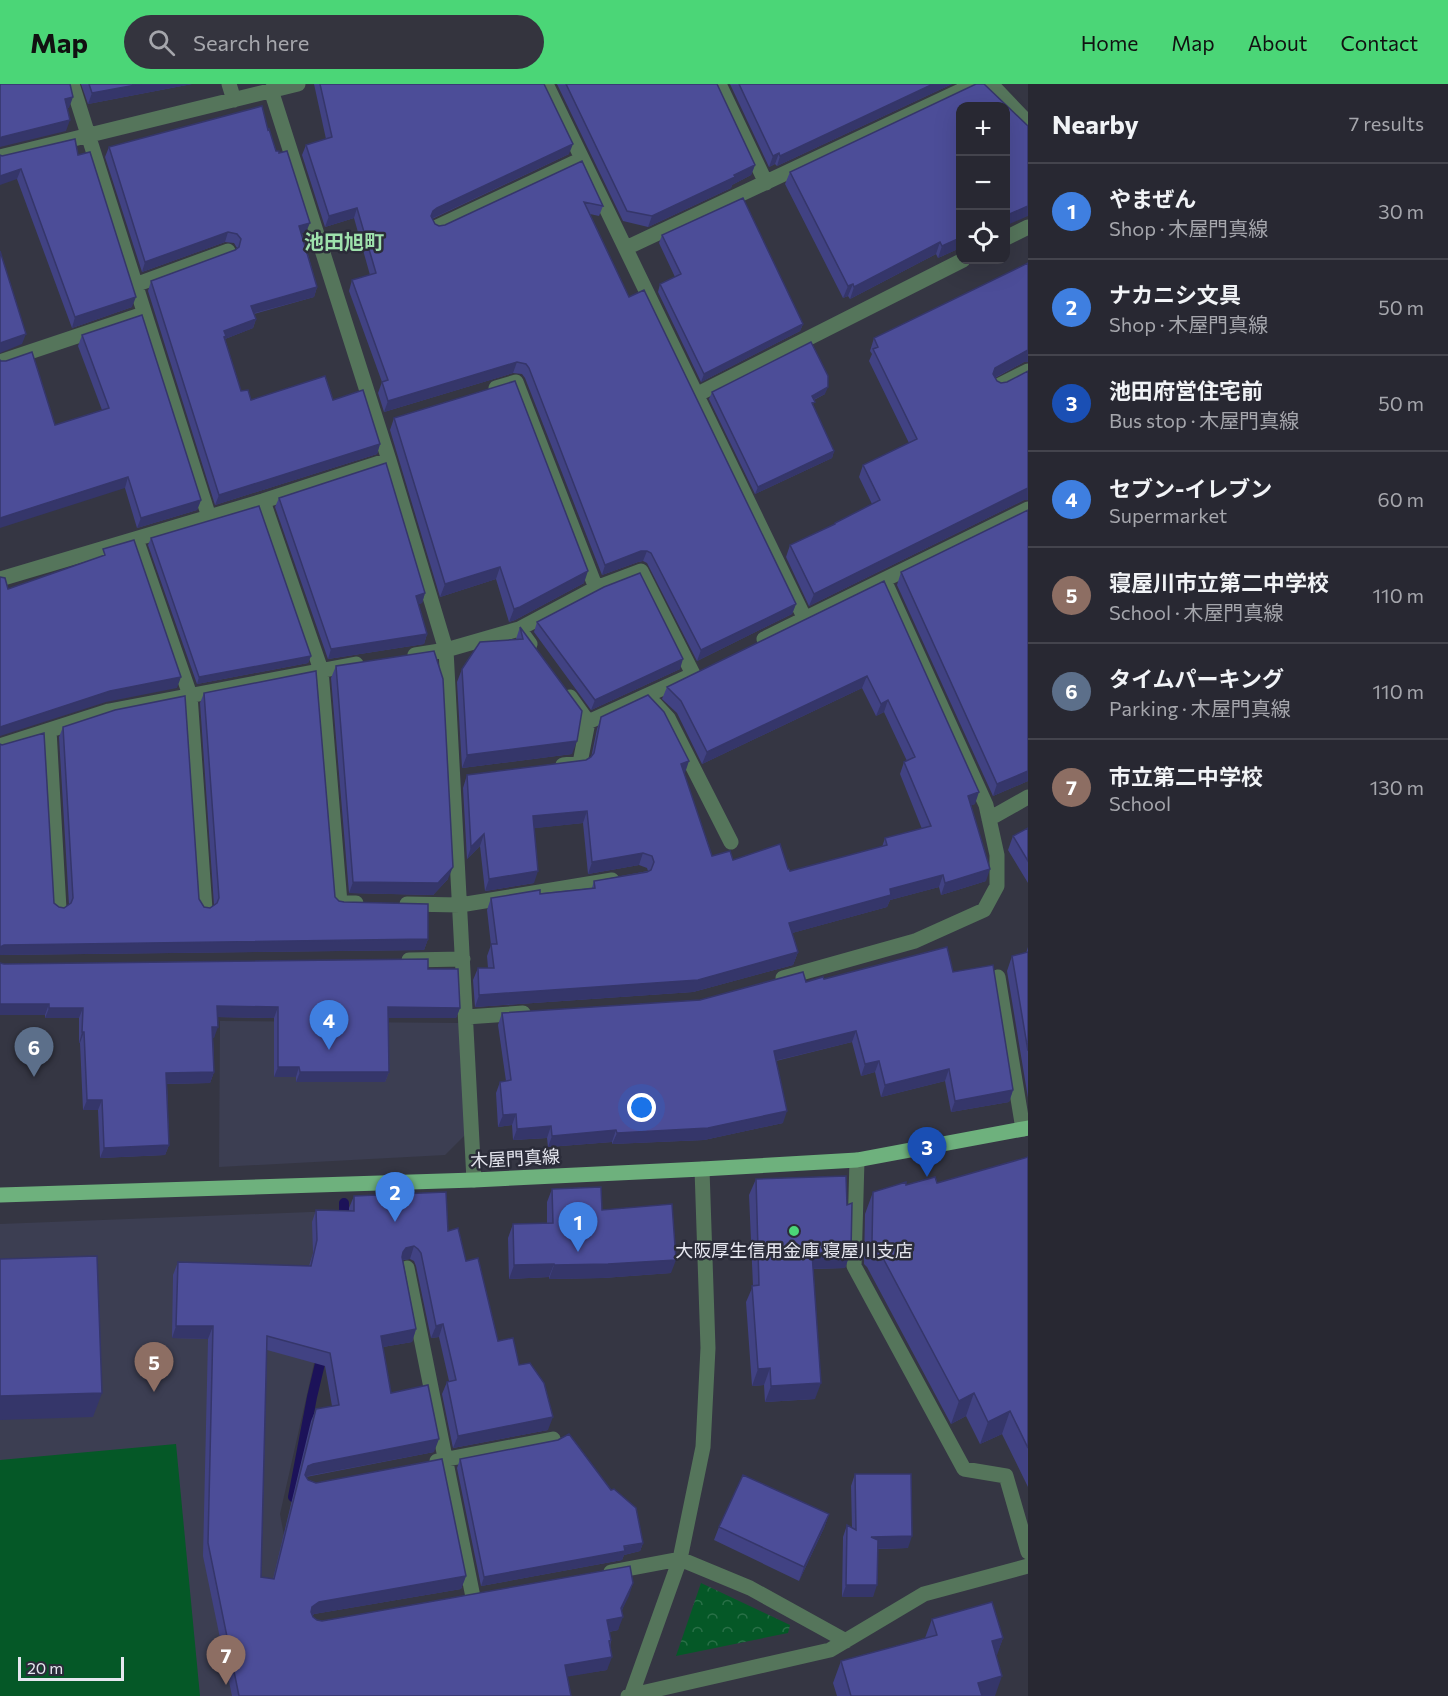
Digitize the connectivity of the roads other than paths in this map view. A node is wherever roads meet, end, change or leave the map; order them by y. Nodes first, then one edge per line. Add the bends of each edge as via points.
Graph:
1 (72, 84) edge
2 (229, 84) edge
3 (298, 84) edge
4 (546, 84) edge
5 (719, 84) edge
6 (975, 84) edge
7 (991, 84) edge
8 (271, 90) junction
9 (234, 100) junction
10 (1028, 123) edge
11 (87, 136) junction
12 (0, 157) edge
13 (582, 159) junction
14 (766, 183) junction
15 (437, 227) edge
16 (1028, 227) edge
17 (1010, 236) edge
18 (626, 249) junction
19 (228, 251) edge
20 (956, 264) edge
21 (135, 285) junction
22 (144, 314) junction
23 (1, 357) edge
24 (1028, 371) edge
25 (998, 386) edge
26 (484, 391) edge
27 (696, 395) junction
28 (389, 460) junction
29 (263, 501) junction
30 (1028, 509) edge
31 (209, 517) junction
32 (136, 539) junction
33 (0, 579) edge
34 (884, 580) junction
35 (596, 588) junction
36 (805, 619) junction
37 (519, 629) junction
38 (754, 644) edge
39 (447, 650) junction
40 (401, 657) edge
41 (540, 657) edge
42 (367, 663) edge
43 (321, 670) junction
44 (561, 685) edge
45 (190, 695) junction
46 (646, 696) junction
47 (588, 722) junction
48 (49, 730) junction
49 (0, 746) edge
50 (545, 768) edge
51 (1028, 797) edge
52 (989, 819) junction
53 (731, 842) dead end
54 (628, 877) edge
55 (372, 903) edge
56 (394, 904) edge
57 (460, 905) junction
58 (59, 909) edge
59 (205, 909) edge
60 (463, 959) junction
61 (392, 960) edge
62 (998, 977) dead end
63 (765, 983) edge
64 (535, 1013) edge
65 (466, 1017) junction
66 (1025, 1128) edge
67 (857, 1160) junction
68 (702, 1169) junction
69 (474, 1180) junction
70 (0, 1194) edge
71 (406, 1268) edge
72 (553, 1439) edge
73 (445, 1460) junction
74 (422, 1464) edge
75 (1028, 1552) edge
76 (680, 1559) junction
77 (1028, 1566) edge
78 (600, 1574) edge
79 (473, 1597) edge
80 (846, 1641) junction
81 (630, 1696) edge

1 - 11 street
2 - 9 street
3 - 8 street
4 - 13 street
5 - 14 street
6 - 14 street
7 - 10 street
8 - 9 street
8 - 28 street via 383,423
9 - 11 street
11 - 12 street
11 - 21 street
13 - 15 street
13 - 18 street
14 - 18 street
16 - 17 street
18 - 27 street
19 - 21 street
20 - 27 street
21 - 22 street
22 - 23 street
22 - 31 street
24 - 25 street
26 - 35 street via 516,381
27 - 36 street
28 - 29 street
28 - 39 street
29 - 31 street
29 - 43 street
30 - 34 street
31 - 32 street
32 - 33 street
32 - 45 street
34 - 36 street
34 - 52 street
35 - 37 street
35 - 46 street via 641,571 698,672
36 - 38 street
37 - 39 street
37 - 41 street
39 - 40 street
39 - 57 street via 459,778
42 - 43 street
43 - 45 street
43 - 55 street via 340,903
44 - 47 street
45 - 48 street via 109,711
45 - 59 street
46 - 47 street
46 - 53 street via 668,718
47 - 50 street via 580,763
48 - 49 street
48 - 58 street
51 - 52 street
52 - 63 street via 997,855 997,886 984,910 915,941
54 - 57 street
56 - 57 street
57 - 60 street
60 - 61 street
60 - 65 street
62 - 66 street
64 - 65 street
65 - 69 street
66 - 67 main road, 木屋門真線
67 - 68 main road, 木屋門真線
67 - 75 street via 854,1266 964,1469 1006,1476
68 - 69 main road, 木屋門真線
68 - 76 street via 708,1348 705,1414 703,1447
69 - 70 main road, 木屋門真線
71 - 73 street
72 - 73 street
73 - 74 street
73 - 79 street
76 - 78 street
76 - 80 street via 750,1588
76 - 81 street
77 - 80 street via 924,1594
80 - 81 street via 830,1650

